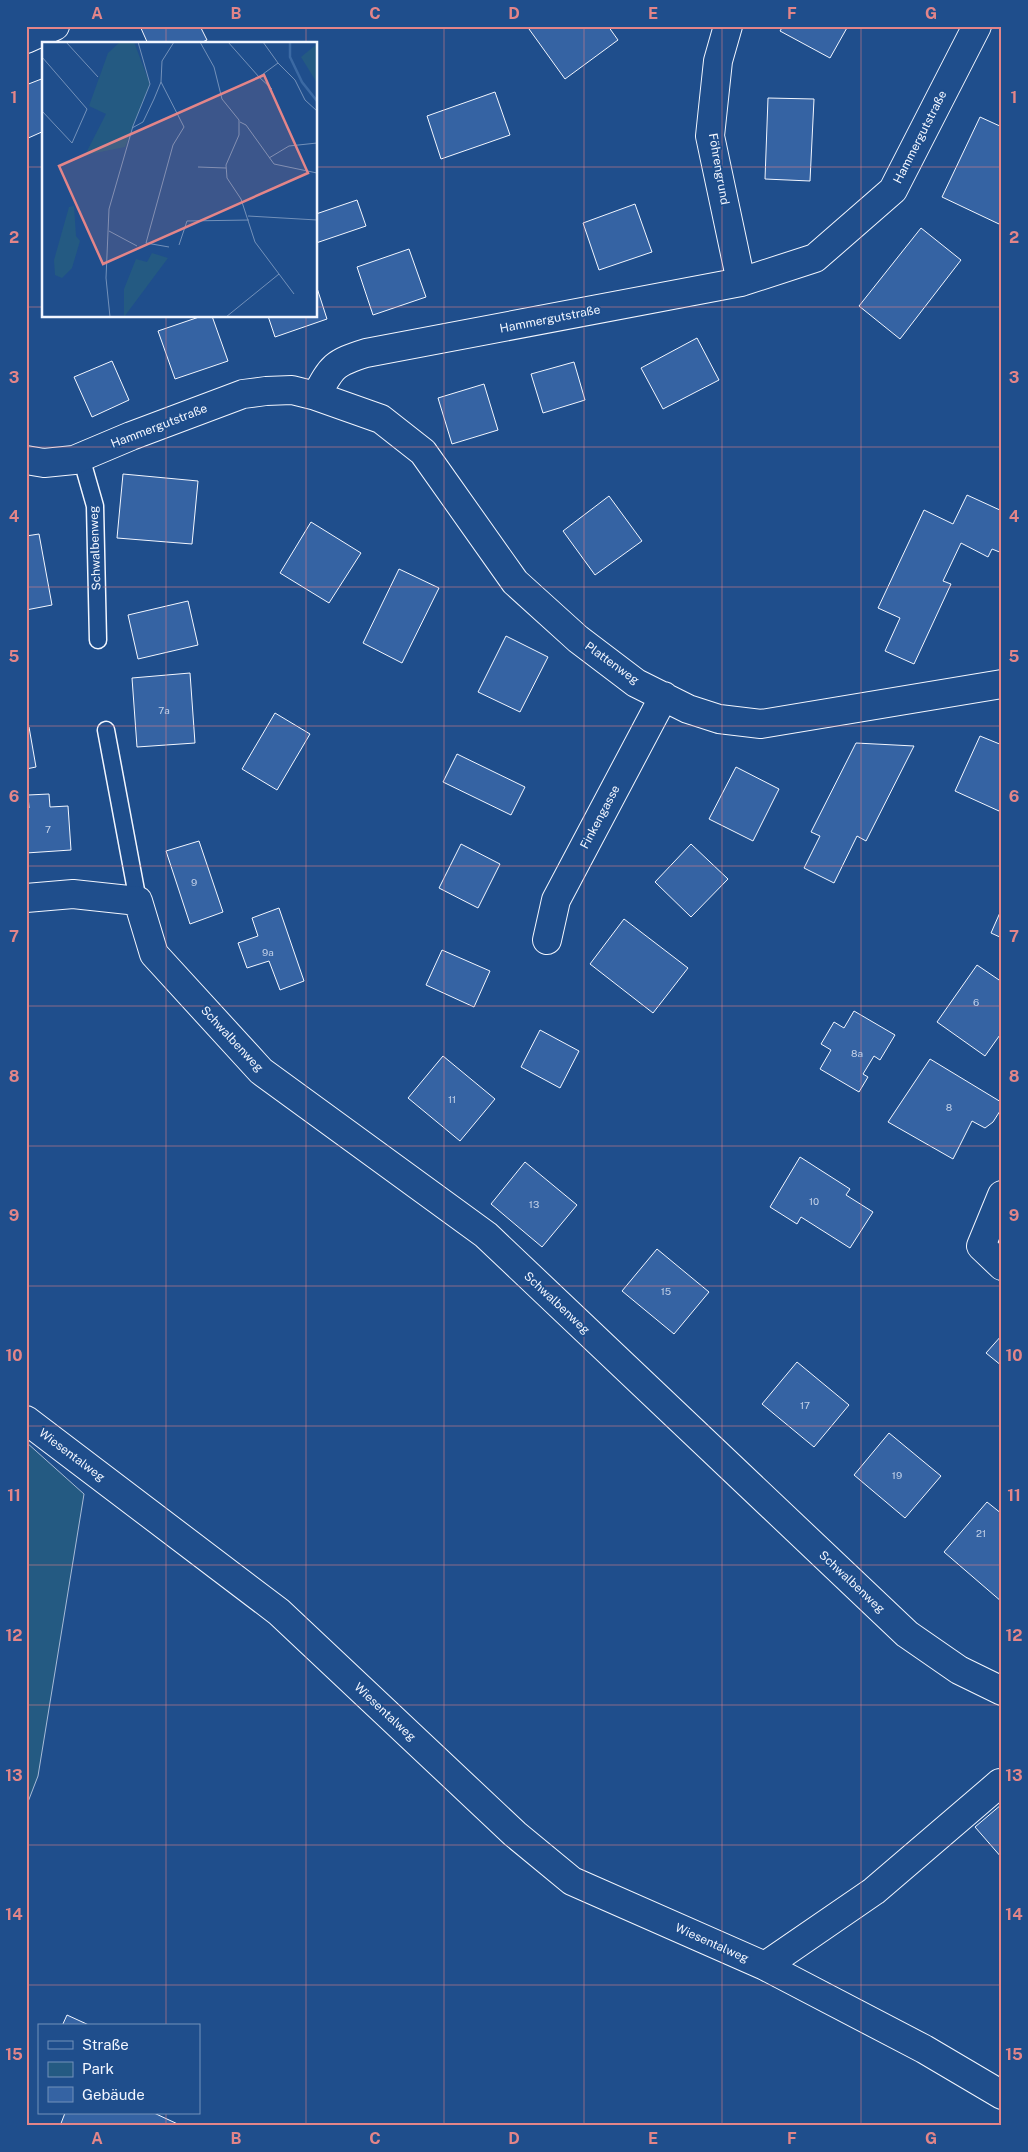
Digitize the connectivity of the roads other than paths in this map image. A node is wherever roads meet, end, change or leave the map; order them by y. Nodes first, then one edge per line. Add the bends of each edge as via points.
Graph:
1 (55, 26) edge
2 (728, 26) edge
3 (977, 26) edge
4 (26, 38) edge
5 (741, 282) junction
6 (316, 396) junction
7 (81, 457) junction
8 (26, 460) edge
9 (98, 640) dead end
10 (1002, 684) edge
11 (664, 696) junction
12 (106, 730) dead end
13 (26, 898) edge
14 (138, 900) junction
15 (547, 940) dead end
16 (1002, 1195) edge
17 (1002, 1266) edge
18 (26, 1420) edge
19 (1002, 1691) edge
20 (1000, 1783) dead end
21 (765, 1966) junction
22 (1002, 2095) edge

1 - 4 street
2 - 5 street, Föhrengrund via 718,62 710,136
3 - 5 street, Hammergutstraße via 892,190 815,258
5 - 6 street, Hammergutstraße via 366,353 345,360 329,371
6 - 7 street, Hammergutstraße via 292,390 244,394
6 - 11 street, Plattenweg via 381,419 423,452 515,582 578,639 636,683
7 - 8 street, Hammergutstraße via 44,464
7 - 9 lane, Schwalbenweg via 95,506
10 - 11 street, Plattenweg via 761,724 719,719 688,709
11 - 15 street, Finkengasse via 556,900
12 - 14 lane, Schwalbenweg
13 - 14 street via 73,894
14 - 19 street, Schwalbenweg via 154,954 261,1072 486,1235 907,1634 959,1670
16 - 17 street via 981,1246
18 - 21 street, Wiesentalweg via 279,1612 515,1834 572,1881
20 - 21 street, Wiesentalweg via 874,1891
21 - 22 street, Wiesentalweg via 924,2049

